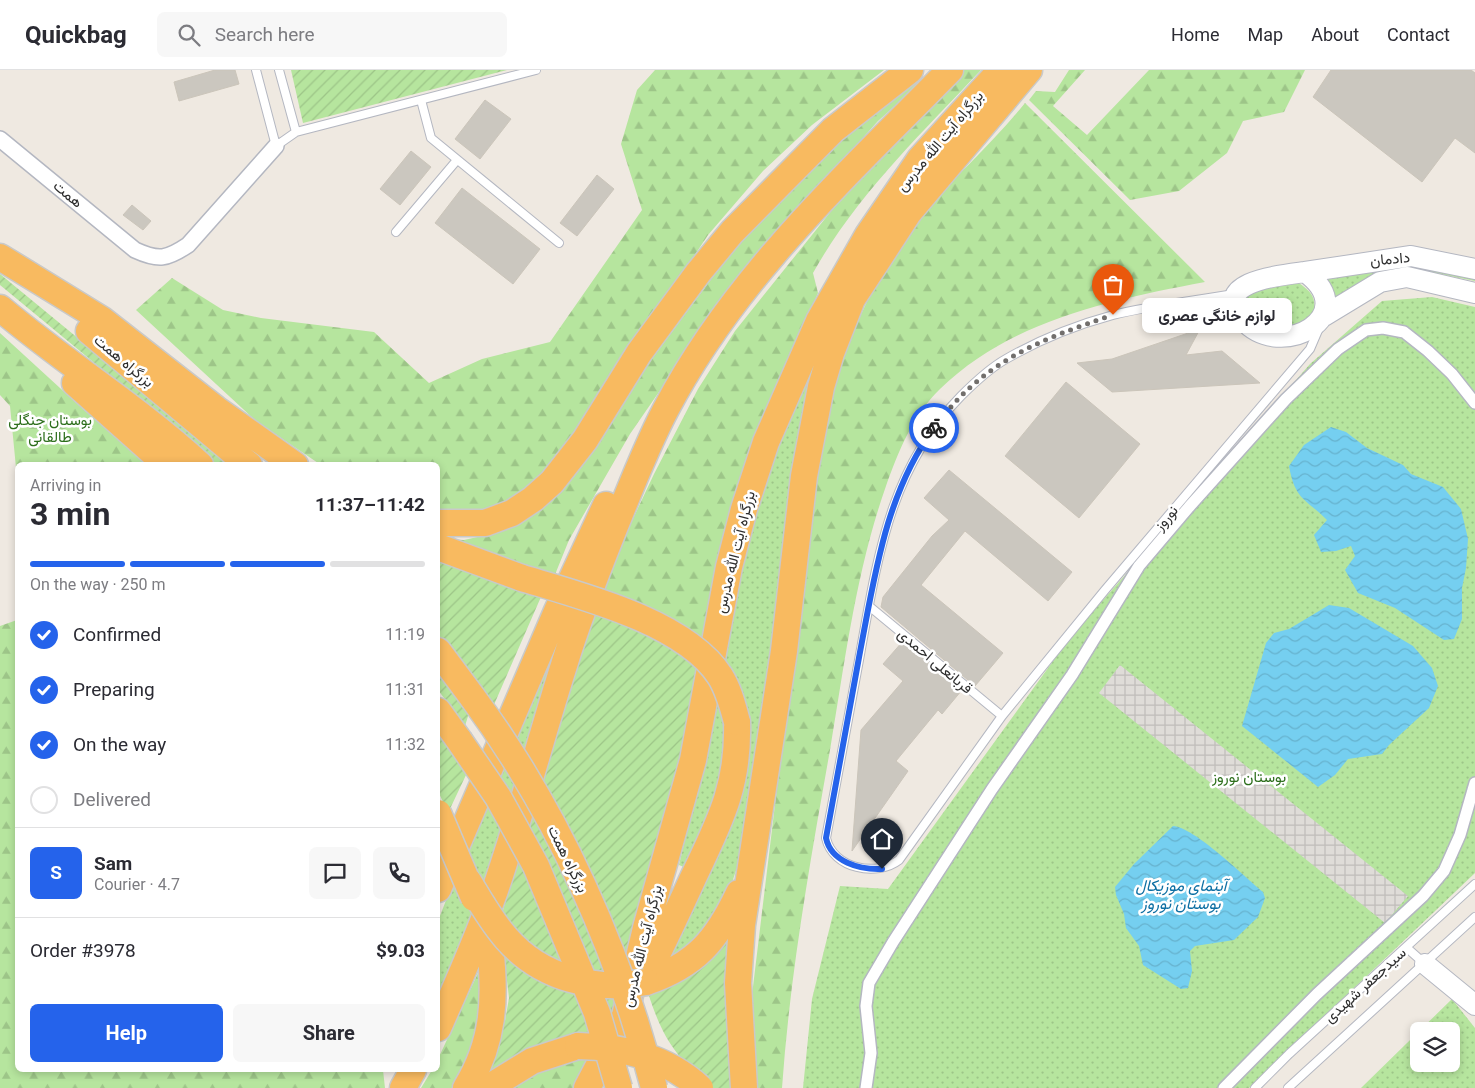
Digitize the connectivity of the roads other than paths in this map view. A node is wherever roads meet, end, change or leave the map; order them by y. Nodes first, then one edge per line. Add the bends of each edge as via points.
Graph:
1 (256, 70) edge
2 (279, 70) edge
3 (536, 70) edge
4 (910, 70) edge
5 (950, 70) edge
6 (1001, 70) edge
7 (1029, 70) edge
8 (421, 100) junction
9 (296, 132) junction
10 (0, 138) edge
11 (276, 146) junction
12 (457, 160) junction
13 (396, 232) dead end
14 (559, 243) dead end
15 (0, 257) edge
16 (1475, 269) edge
17 (1305, 272) junction
18 (1236, 293) junction
19 (1475, 293) edge
20 (0, 308) edge
21 (1324, 316) junction
22 (31, 334) junction
23 (1475, 404) edge
24 (667, 407) junction
25 (164, 462) edge
26 (196, 462) edge
27 (245, 462) edge
28 (291, 462) edge
29 (440, 523) edge
30 (440, 548) edge
31 (869, 606) junction
32 (440, 654) edge
33 (440, 714) edge
34 (1002, 716) junction
35 (1475, 783) edge
36 (440, 818) edge
37 (750, 869) junction
38 (468, 882) junction
39 (440, 884) edge
40 (1475, 884) edge
41 (1475, 917) edge
42 (1406, 948) junction
43 (1425, 964) junction
44 (1475, 1005) edge
45 (625, 1016) junction
46 (440, 1024) edge
47 (395, 1072) edge
48 (412, 1072) edge
49 (402, 1088) edge
50 (466, 1088) edge
51 (488, 1088) edge
52 (587, 1088) edge
53 (619, 1088) edge
54 (654, 1088) edge
55 (700, 1088) edge
56 (744, 1088) edge
57 (866, 1088) edge
58 (1224, 1088) edge
59 (1255, 1088) edge
60 (1288, 1088) edge

1 - 11 lane
2 - 9 lane
3 - 8 lane
4 - 29 highway via 833,130 732,232 639,353 585,440 552,482 512,513 485,523
5 - 24 highway via 847,173 748,283 716,326
6 - 45 highway, بزرگراه آیت الله مدرس via 920,159 868,235 819,321 766,442 729,567 693,760
7 - 37 highway via 909,212 852,300 831,353 804,476 784,651
8 - 9 lane
8 - 12 lane via 431,138
9 - 11 lane
10 - 11 street, همت via 136,250 151,257 170,257 188,246
12 - 13 lane
12 - 14 lane
15 - 27 highway, بزرگراه همت
15 - 28 highway via 101,319 216,409
16 - 17 street, دادمان via 1411,256
17 - 18 street via 1258,280 1242,286
17 - 21 street via 1317,280 1324,291
18 - 21 street via 1234,303 1238,313 1252,328 1268,336 1294,336 1311,328
18 - 31 lane via 1113,315 1055,335 1004,360 971,386 947,410 911,463 878,555
19 - 21 street, دادمان via 1407,277 1380,282
20 - 22 highway, بزرگراه همت
21 - 34 lane, نوروز via 1310,349
22 - 25 highway via 62,372
22 - 26 highway, بزرگراه همت via 132,408
23 - 57 street via 1452,374 1404,332 1383,328 1366,330 1338,349 1286,399 1189,507 1140,566 1072,675 992,789 870,983 866,1006 871,1053
24 - 39 highway via 626,464 601,516
24 - 46 highway via 649,442 594,580 566,659 496,888
30 - 45 highway, bridge via 635,616 674,635 700,654 721,677 732,704 737,743 733,778 719,825
31 - 34 lane, قربانعلی احمدی
31 - 34 lane, نوروز via 826,838 833,854 845,862 872,870 892,866 900,860
32 - 54 highway, بزرگراه همت, bridge via 513,756 564,849 628,998
33 - 53 highway, bridge via 498,797 536,866 597,1013
35 - 58 street via 1460,835 1444,872
36 - 38 highway, bridge
37 - 38 highway, bridge via 726,921 699,955 680,968 646,982 602,985 566,978 522,954 495,924
37 - 56 highway via 738,983
38 - 50 highway, bridge via 490,946 494,997 484,1054
40 - 42 lane, سیدجعفر شهیدی
41 - 43 lane, سیدجعفر شهیدی
42 - 43 lane
42 - 59 lane, سیدجعفر شهیدی
43 - 44 street
43 - 60 lane, سیدجعفر شهیدی
45 - 52 highway, بزرگراه آیت الله مدرس
47 - 49 highway
48 - 49 highway
51 - 55 highway, bridge via 532,1062 578,1046 624,1050 659,1060

